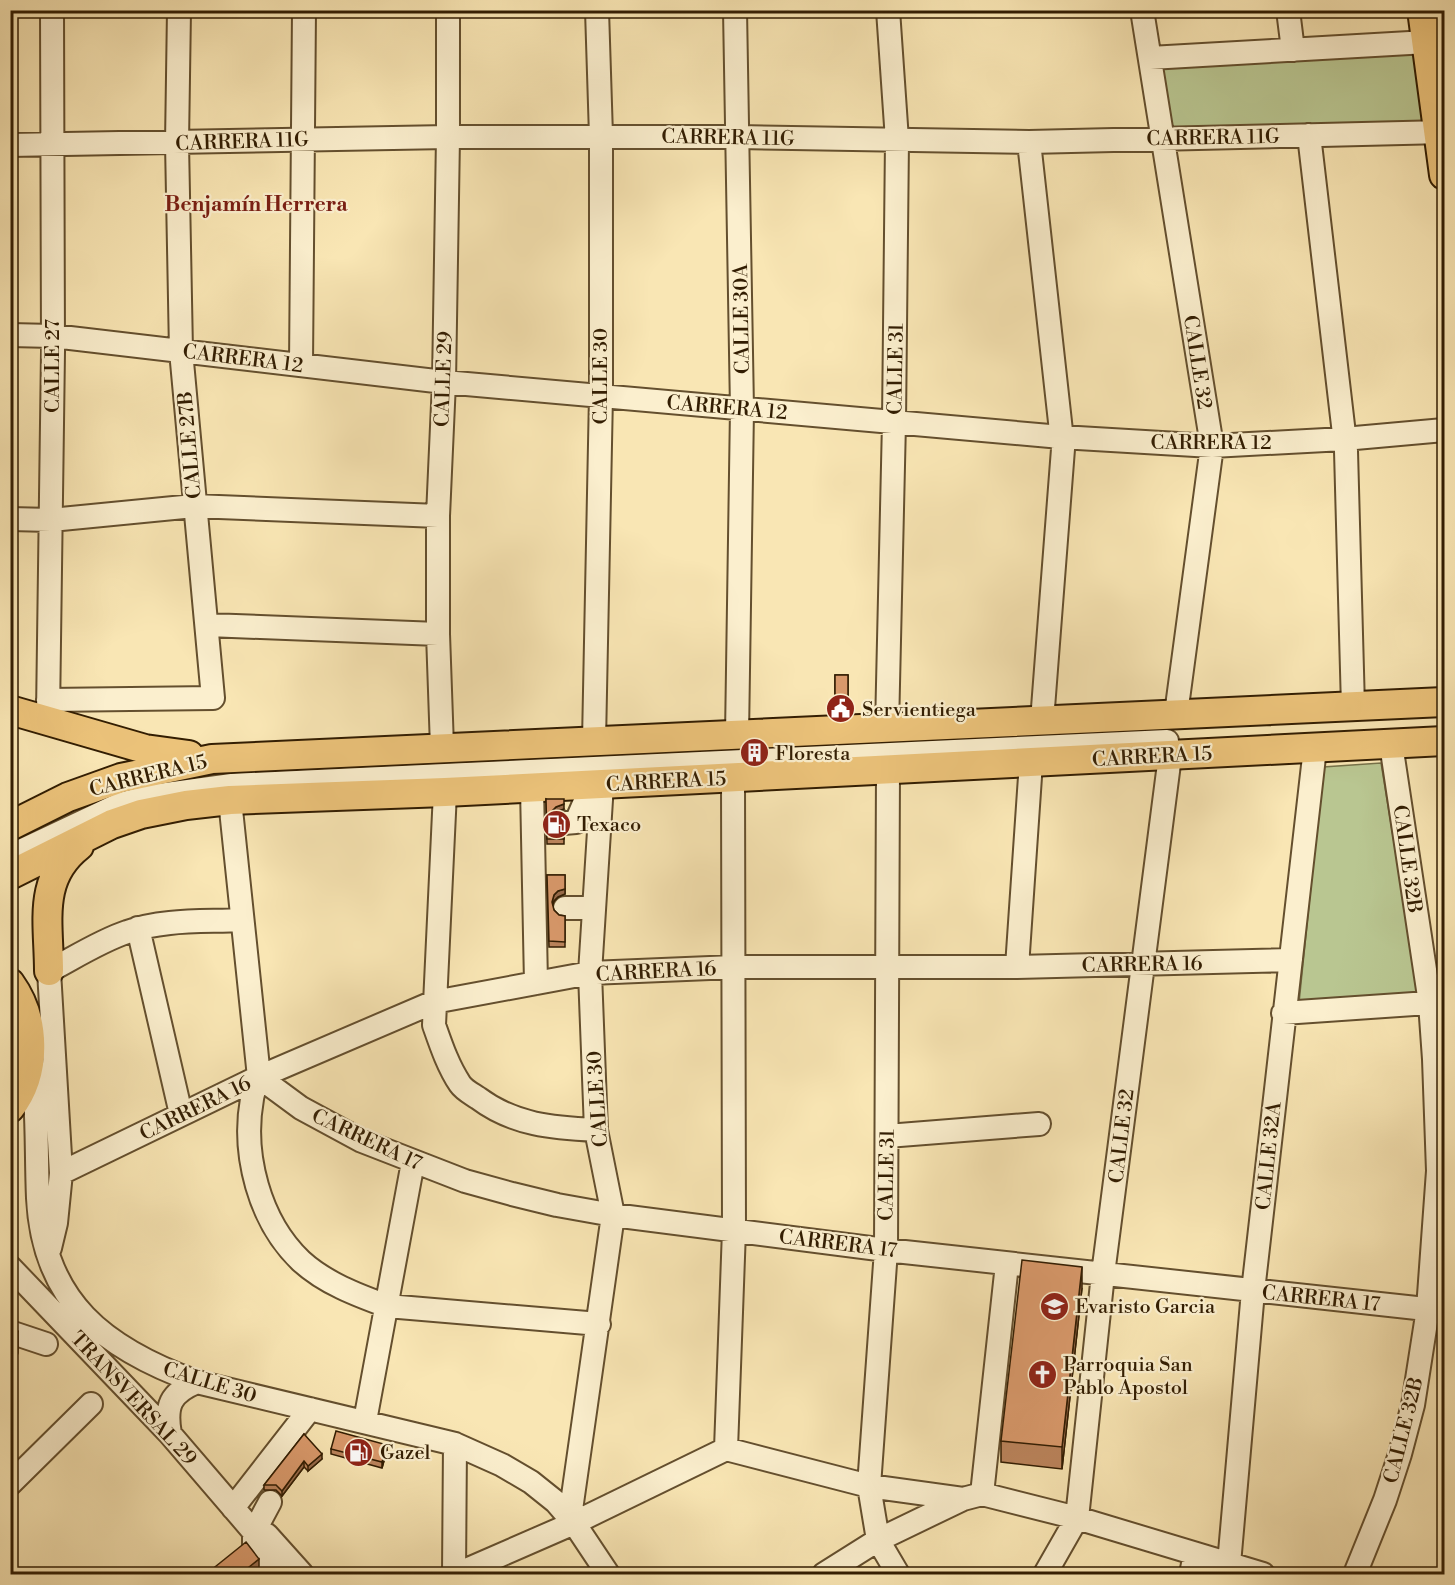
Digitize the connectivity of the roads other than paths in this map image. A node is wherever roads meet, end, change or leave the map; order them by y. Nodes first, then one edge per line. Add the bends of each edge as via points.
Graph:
1 (52, 10) edge
2 (179, 10) edge
3 (304, 10) edge
4 (448, 10) edge
5 (597, 10) edge
6 (735, 10) edge
7 (888, 10) edge
8 (1142, 10) edge
9 (1287, 10) edge
10 (1422, 10) edge
11 (1426, 42) junction
12 (1293, 50) junction
13 (1150, 58) junction
14 (1441, 132) edge
15 (1309, 135) junction
16 (601, 136) junction
17 (448, 137) junction
18 (738, 137) junction
19 (1162, 138) junction
20 (303, 139) junction
21 (897, 140) junction
22 (1029, 142) junction
23 (177, 143) junction
24 (10, 145) edge
25 (53, 145) junction
26 (1444, 175) edge
27 (10, 335) edge
28 (53, 336) junction
29 (181, 351) junction
30 (301, 365) junction
31 (444, 382) junction
32 (601, 395) junction
33 (742, 409) junction
34 (894, 422) junction
35 (1444, 430) edge
36 (1061, 437) junction
37 (1344, 439) junction
38 (1212, 446) junction
39 (194, 506) junction
40 (438, 516) junction
41 (10, 519) edge
42 (51, 520) junction
43 (208, 625) junction
44 (438, 633) junction
45 (1444, 702) edge
46 (1353, 707) junction
47 (10, 710) edge
48 (48, 711) junction
49 (1444, 711) edge
50 (1176, 714) junction
51 (1042, 721) junction
52 (1444, 727) edge
53 (887, 728) junction
54 (737, 735) junction
55 (594, 741) junction
56 (1444, 741) edge
57 (1391, 744) junction
58 (442, 747) junction
59 (1315, 748) junction
60 (1170, 756) junction
61 (212, 759) junction
62 (1031, 762) junction
63 (888, 770) junction
64 (733, 778) junction
65 (597, 784) junction
66 (532, 788) junction
67 (445, 792) junction
68 (230, 800) junction
69 (599, 821) junction
70 (555, 824) junction
71 (10, 826) edge
72 (99, 831) junction
73 (10, 840) edge
74 (10, 856) edge
75 (10, 875) edge
76 (549, 908) junction
77 (594, 908) junction
78 (241, 920) junction
79 (138, 928) junction
80 (1291, 960) junction
81 (1143, 965) junction
82 (734, 967) junction
83 (1017, 967) junction
84 (889, 968) junction
85 (49, 971) junction
86 (590, 973) junction
87 (10, 983) edge
88 (536, 983) junction
89 (434, 1002) junction
90 (1437, 1002) edge
91 (1283, 1013) junction
92 (30, 1047) junction
93 (260, 1077) junction
94 (10, 1108) edge
95 (182, 1114) junction
96 (1039, 1124) dead end
97 (596, 1130) junction
98 (887, 1136) junction
99 (413, 1162) junction
100 (61, 1173) junction
101 (613, 1215) junction
102 (734, 1230) junction
103 (886, 1250) junction
104 (48, 1254) junction
105 (1007, 1264) junction
106 (10, 1267) edge
107 (1103, 1275) junction
108 (1253, 1291) junction
109 (387, 1306) junction
110 (1436, 1310) edge
111 (598, 1324) junction
112 (10, 1332) edge
113 (46, 1344) dead end
114 (197, 1382) junction
115 (90, 1404) dead end
116 (310, 1409) junction
117 (365, 1421) junction
118 (170, 1434) junction
119 (455, 1444) junction
120 (726, 1449) junction
121 (10, 1484) edge
122 (869, 1486) junction
123 (972, 1496) junction
124 (270, 1502) dead end
125 (233, 1508) junction
126 (1077, 1518) junction
127 (572, 1520) junction
128 (254, 1532) junction
129 (878, 1540) junction
130 (1193, 1564) edge
131 (1229, 1564) junction
132 (277, 1575) edge
133 (302, 1575) edge
134 (455, 1575) edge
135 (608, 1575) edge
136 (824, 1575) edge
137 (898, 1575) edge
138 (1045, 1575) edge
139 (1263, 1575) edge
140 (1355, 1575) edge

1 - 25 street, CALLE 27
2 - 23 street, CALLE 27B
3 - 20 street
4 - 17 street, CALLE 29
5 - 16 street, CALLE 30
6 - 18 street, CALLE 30A
7 - 21 street, CALLE 31
8 - 13 street, CALLE 32
9 - 12 street
10 - 11 main road
11 - 12 street
11 - 14 main road
12 - 13 street
13 - 19 street, CALLE 32
14 - 15 street, CARRERA 11G
14 - 26 main road
15 - 19 street, CARRERA 11G
15 - 37 street
16 - 17 street, CARRERA 11G
16 - 18 street, CARRERA 11G
16 - 32 street, CALLE 30
17 - 20 street, CARRERA 11G
17 - 31 street, CALLE 29
18 - 21 street, CARRERA 11G
18 - 33 street, CALLE 30A
19 - 22 street, CARRERA 11G
19 - 38 street, CALLE 32
20 - 23 street, CARRERA 11G
20 - 30 street
21 - 22 street, CARRERA 11G
21 - 34 street, CALLE 31
22 - 36 street
23 - 25 street, CARRERA 11G
23 - 29 street, CALLE 27B
24 - 25 street, CARRERA 11G
25 - 28 street, CALLE 27
27 - 28 street, CARRERA 12
28 - 29 street, CARRERA 12
28 - 42 street, CALLE 27
29 - 30 street, CARRERA 12
29 - 39 street, CALLE 27B
30 - 31 street, CARRERA 12
31 - 32 street, CARRERA 12
31 - 40 street, CALLE 29
32 - 33 street, CARRERA 12
32 - 55 street, CALLE 30
33 - 34 street, CARRERA 12
33 - 54 street, CALLE 30A
34 - 36 street, CARRERA 12
34 - 53 street, CALLE 31
35 - 37 street, CARRERA 12
36 - 38 street, CARRERA 12
36 - 51 street
37 - 38 street, CARRERA 12
37 - 46 street
38 - 50 street, CALLE 32
39 - 40 street
39 - 42 street
39 - 43 street, CALLE 27B
40 - 44 street, CALLE 29
41 - 42 street
42 - 48 street, CALLE 27
43 - 44 street
43 - 48 street, CALLE 27B via 213,698
44 - 58 street, CALLE 29
45 - 46 main road, CARRERA 15
46 - 50 main road, CARRERA 15
47 - 48 main road
48 - 61 main road via 145,749
49 - 73 street via 231,770 115,790
50 - 51 main road, CARRERA 15
51 - 53 main road, CARRERA 15
52 - 74 street via 232,785 128,801
53 - 54 main road, CARRERA 15
54 - 55 main road, CARRERA 15
55 - 58 main road, CARRERA 15
56 - 57 main road, CARRERA 15
57 - 59 main road, CARRERA 15
57 - 90 street, CALLE 32B
58 - 61 main road, CARRERA 15
59 - 60 main road, CARRERA 15
59 - 80 street, CALLE 32A
60 - 62 main road, CARRERA 15
60 - 81 street, CALLE 32
61 - 71 main road, CARRERA 15 via 120,778 68,797
62 - 63 main road, CARRERA 15
62 - 83 street
63 - 64 main road, CARRERA 15
63 - 84 street, CALLE 31
64 - 65 main road, CARRERA 15
64 - 82 street
65 - 66 main road, CARRERA 15
65 - 69 street, CALLE 30
65 - 70 street
66 - 67 main road, CARRERA 15
66 - 70 street
67 - 68 main road, CARRERA 15
67 - 89 street
68 - 72 main road, CARRERA 15 via 156,810
68 - 78 street
69 - 70 street
69 - 77 street, CALLE 30
70 - 76 street
72 - 75 main road, CARRERA 15
72 - 85 main road via 64,859 52,880
76 - 77 street
76 - 88 street
77 - 86 street, CALLE 30
78 - 79 street
78 - 93 street
79 - 85 street
79 - 95 street
80 - 81 street, CARRERA 16
80 - 91 street, CALLE 32A
81 - 83 street, CARRERA 16
81 - 107 street, CALLE 32
82 - 84 street, CARRERA 16
82 - 86 street, CARRERA 16
82 - 102 street
83 - 84 street, CARRERA 16
84 - 98 street, CALLE 31
85 - 100 street
86 - 88 street, CARRERA 16
86 - 97 street, CALLE 30
87 - 92 main road via 25,1014
88 - 89 street, CARRERA 16
89 - 93 street, CARRERA 16
89 - 97 street via 434,1025 461,1086 495,1111 531,1124
90 - 91 street
90 - 110 street, CALLE 32B
91 - 108 street, CALLE 32A
92 - 94 main road via 25,1080
92 - 104 street, CALLE 30 via 36,1090 39,1199
93 - 95 street, CARRERA 16
93 - 99 street, CARRERA 17 via 302,1108 362,1141
93 - 109 street via 252,1097 249,1144 258,1187 273,1228 301,1261 333,1283
95 - 100 street, CARRERA 16
96 - 98 street
97 - 101 street, CALLE 30
98 - 103 street, CALLE 31
99 - 101 street, CARRERA 17 via 512,1194
99 - 109 street
100 - 104 street
101 - 102 street, CARRERA 17
101 - 111 street, CALLE 30
102 - 103 street, CARRERA 17
102 - 120 street
103 - 105 street, CARRERA 17
103 - 122 street, CALLE 31
104 - 114 street, CALLE 30 via 59,1284 80,1313 102,1333 168,1372
105 - 107 street, CARRERA 17
105 - 123 street
106 - 118 street, TRANSVERSAL 29
107 - 108 street, CARRERA 17
107 - 126 street, CALLE 32
108 - 110 street, CARRERA 17
108 - 131 street, CALLE 32A
109 - 111 street
109 - 117 street
110 - 140 street, CALLE 32B via 1400,1454
111 - 127 street, CALLE 30
112 - 113 street
114 - 116 street, CALLE 30
114 - 118 street via 182,1388 171,1400 167,1416
115 - 121 street
116 - 117 street, CALLE 30
116 - 125 street via 272,1464
117 - 119 street, CALLE 30
118 - 125 street, TRANSVERSAL 29
119 - 127 street, CALLE 30 via 531,1482
119 - 134 street
120 - 122 street
120 - 127 street
122 - 123 street
122 - 129 street, CALLE 31
123 - 126 street
123 - 129 street
124 - 128 street
125 - 128 street, TRANSVERSAL 29
126 - 130 street
126 - 138 street
127 - 134 street
127 - 135 street, CALLE 30
128 - 132 street, TRANSVERSAL 29 via 254,1546
128 - 133 street, TRANSVERSAL 29 via 267,1535
129 - 136 street
129 - 137 street, CALLE 31
130 - 131 street
131 - 139 street

